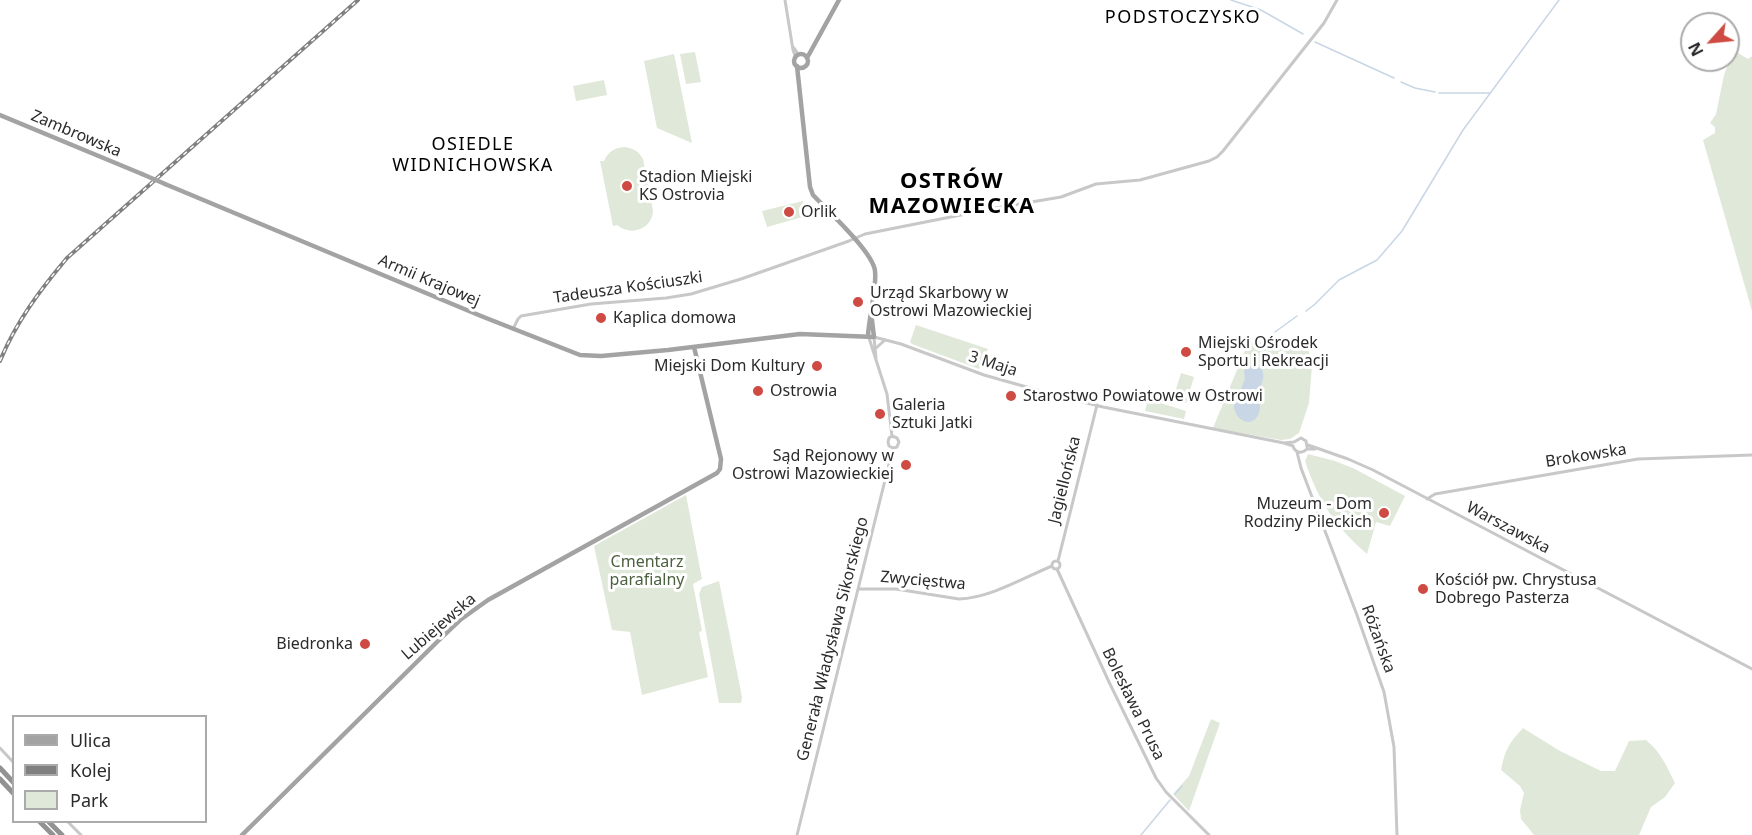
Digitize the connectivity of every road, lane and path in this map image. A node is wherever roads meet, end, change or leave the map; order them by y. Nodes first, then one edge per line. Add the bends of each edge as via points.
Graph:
1 (785, 0) edge
2 (839, 0) edge
3 (1337, 0) edge
4 (801, 56) junction
5 (799, 67) junction
6 (0, 115) edge
7 (165, 184) joint
8 (855, 239) junction
9 (871, 312) junction
10 (513, 329) junction
11 (868, 336) junction
12 (874, 337) junction
13 (886, 340) junction
14 (694, 347) junction
15 (875, 349) junction
16 (876, 357) junction
17 (1097, 405) junction
18 (892, 436) junction
19 (1293, 444) junction
20 (1307, 447) junction
21 (893, 448) junction
22 (1299, 452) junction
23 (1752, 455) edge
24 (1427, 498) junction
25 (1058, 561) junction
26 (1052, 566) junction
27 (1057, 569) junction
28 (859, 589) junction
29 (1752, 669) edge
30 (0, 748) edge
31 (12, 761) edge
32 (0, 768) edge
33 (0, 779) edge
34 (12, 781) edge
35 (12, 792) edge
36 (41, 823) edge
37 (50, 823) edge
38 (69, 823) edge
39 (53, 835) edge
40 (62, 835) edge
41 (81, 835) edge
42 (242, 835) edge
43 (797, 835) edge
44 (1209, 835) edge
45 (1397, 835) edge

1 - 4 street via 793,46
2 - 4 main road via 812,47
3 - 8 street via 1223,151 1209,161 1140,180 1096,184 1061,197
4 - 5 main road via 795,62
4 - 5 main road via 807,63
5 - 8 main road via 810,187
6 - 7 main road, Zambrowska, bridge
7 - 10 main road, Armii Krajowej
8 - 9 main road via 875,271
8 - 10 street, Tadeusza Kościuszki via 714,288 677,297 591,304 521,316
9 - 11 main road
9 - 12 main road
10 - 14 main road, Armii Krajowej via 584,356
11 - 12 main road, 3 Maja
11 - 14 main road, 3 Maja via 800,334
11 - 16 street
12 - 13 street, 3 Maja
12 - 15 street
13 - 15 street
13 - 17 street, 3 Maja via 992,377
14 - 42 main road, Lubiejewska via 721,459 720,469 469,614
15 - 16 street
16 - 18 street via 887,394
17 - 19 street, 3 Maja
17 - 25 street, Jagiellońska
18 - 21 street via 888,442
18 - 21 street via 899,442
19 - 20 street via 1303,438
19 - 22 street
20 - 22 street
20 - 24 street, Warszawska via 1348,459
21 - 28 street, Generała Władysława Sikorskiego
22 - 45 street, Różańska via 1384,692 1394,747
23 - 24 street, Brokowska via 1638,459
24 - 29 street, Warszawska
25 - 26 street, Zwycięstwa
25 - 27 street, Jagiellońska
26 - 27 street
26 - 28 street, Zwycięstwa via 970,598
27 - 44 street, Bolesława Prusa via 1156,778
28 - 43 street, Generała Władysława Sikorskiego
30 - 31 street
32 - 34 highway
33 - 35 highway
36 - 39 highway
37 - 40 highway
38 - 41 street

